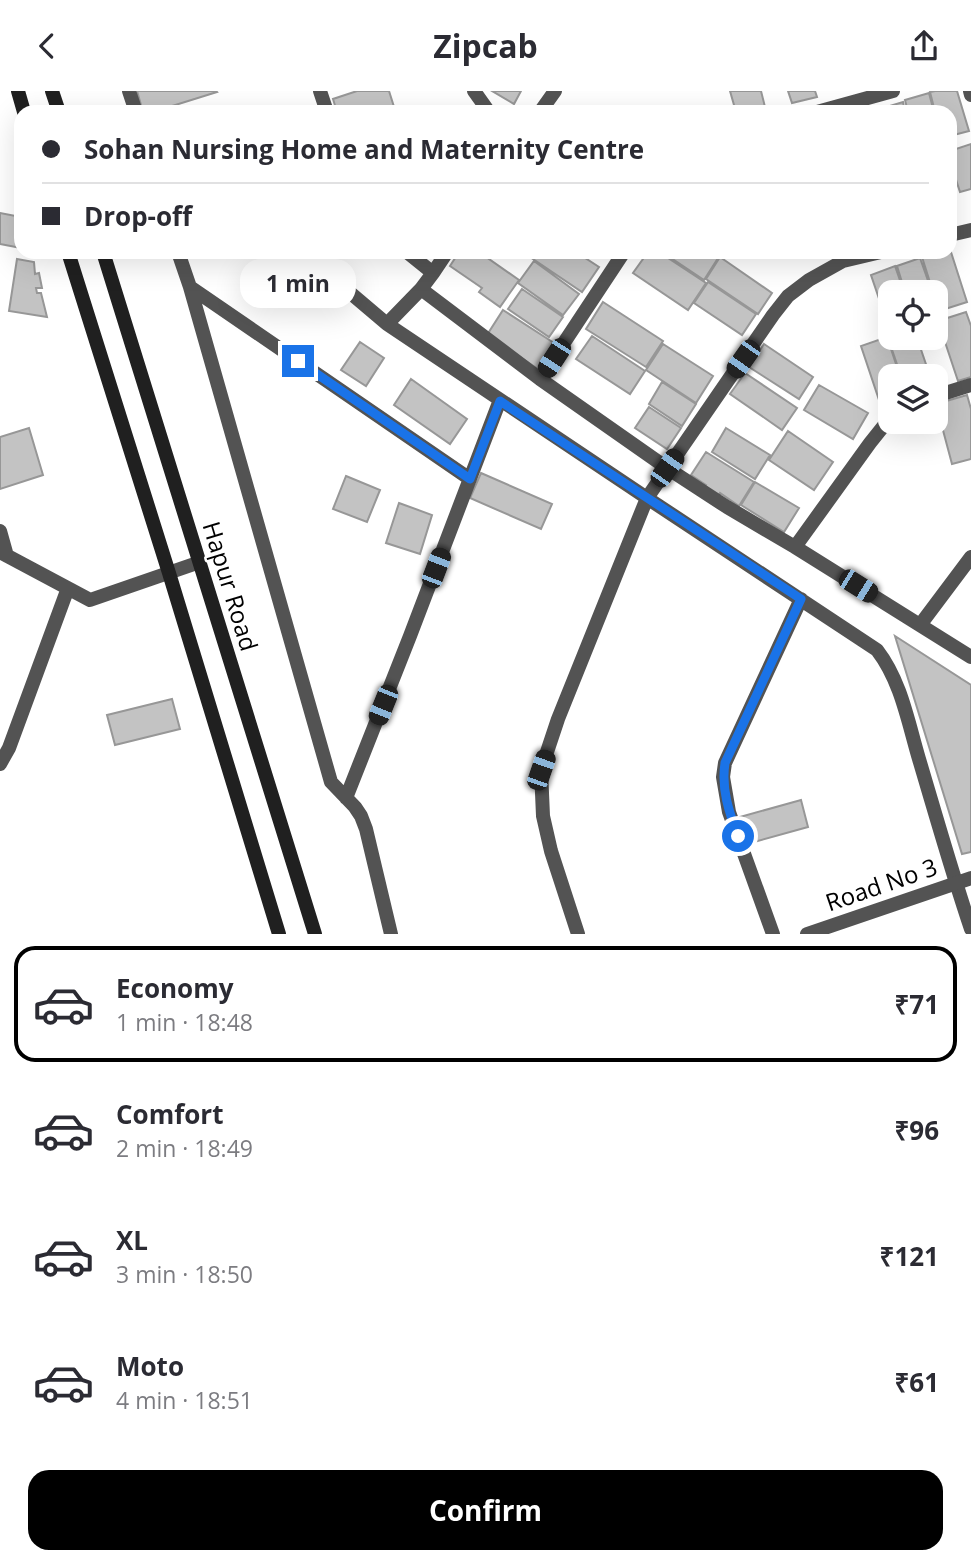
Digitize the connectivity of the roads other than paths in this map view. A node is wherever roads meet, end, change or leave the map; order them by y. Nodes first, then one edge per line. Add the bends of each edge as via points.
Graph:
1 (893, 91) edge
2 (842, 105) edge
3 (70, 259) edge
4 (105, 259) edge
5 (180, 259) edge
6 (310, 259) edge
7 (416, 259) edge
8 (442, 259) edge
9 (619, 259) edge
10 (852, 259) edge
11 (433, 273) junction
12 (190, 287) junction
13 (421, 289) junction
14 (387, 324) junction
15 (540, 379) junction
16 (971, 385) edge
17 (948, 392) edge
18 (500, 401) junction
19 (878, 433) edge
20 (667, 468) junction
21 (470, 479) junction
22 (647, 498) junction
23 (0, 531) edge
24 (795, 547) junction
25 (4, 554) edge
26 (971, 557) edge
27 (200, 562) junction
28 (169, 573) junction
29 (68, 588) junction
30 (801, 599) junction
31 (920, 625) junction
32 (971, 657) edge
33 (0, 764) edge
34 (346, 798) junction
35 (971, 878) edge
36 (955, 883) junction
37 (971, 932) edge
38 (279, 934) edge
39 (315, 934) edge
40 (391, 934) edge
41 (578, 934) edge
42 (773, 934) edge
43 (807, 934) edge

1 - 2 street
3 - 28 main road
4 - 27 main road, Hapur Road
5 - 12 street
6 - 14 street
7 - 11 street
8 - 11 street
9 - 15 street
10 - 20 street via 788,296
11 - 13 street
12 - 21 street
12 - 34 street via 331,782
13 - 14 street
13 - 15 street
14 - 18 street
15 - 20 street
16 - 17 street
18 - 21 street
18 - 22 street
19 - 24 street
20 - 22 street
20 - 24 street
21 - 34 street
22 - 30 street
22 - 41 street via 541,770 543,816
23 - 25 street
24 - 31 street
25 - 29 street
26 - 31 street
27 - 28 street
27 - 39 main road, Hapur Road
28 - 29 street via 90,600
28 - 38 main road
29 - 33 street
30 - 36 street via 877,650 887,662
30 - 42 street via 725,763 723,777 729,812
31 - 32 street
34 - 40 street via 366,829
35 - 36 street, Road No 3
36 - 37 street
36 - 43 street, Road No 3

